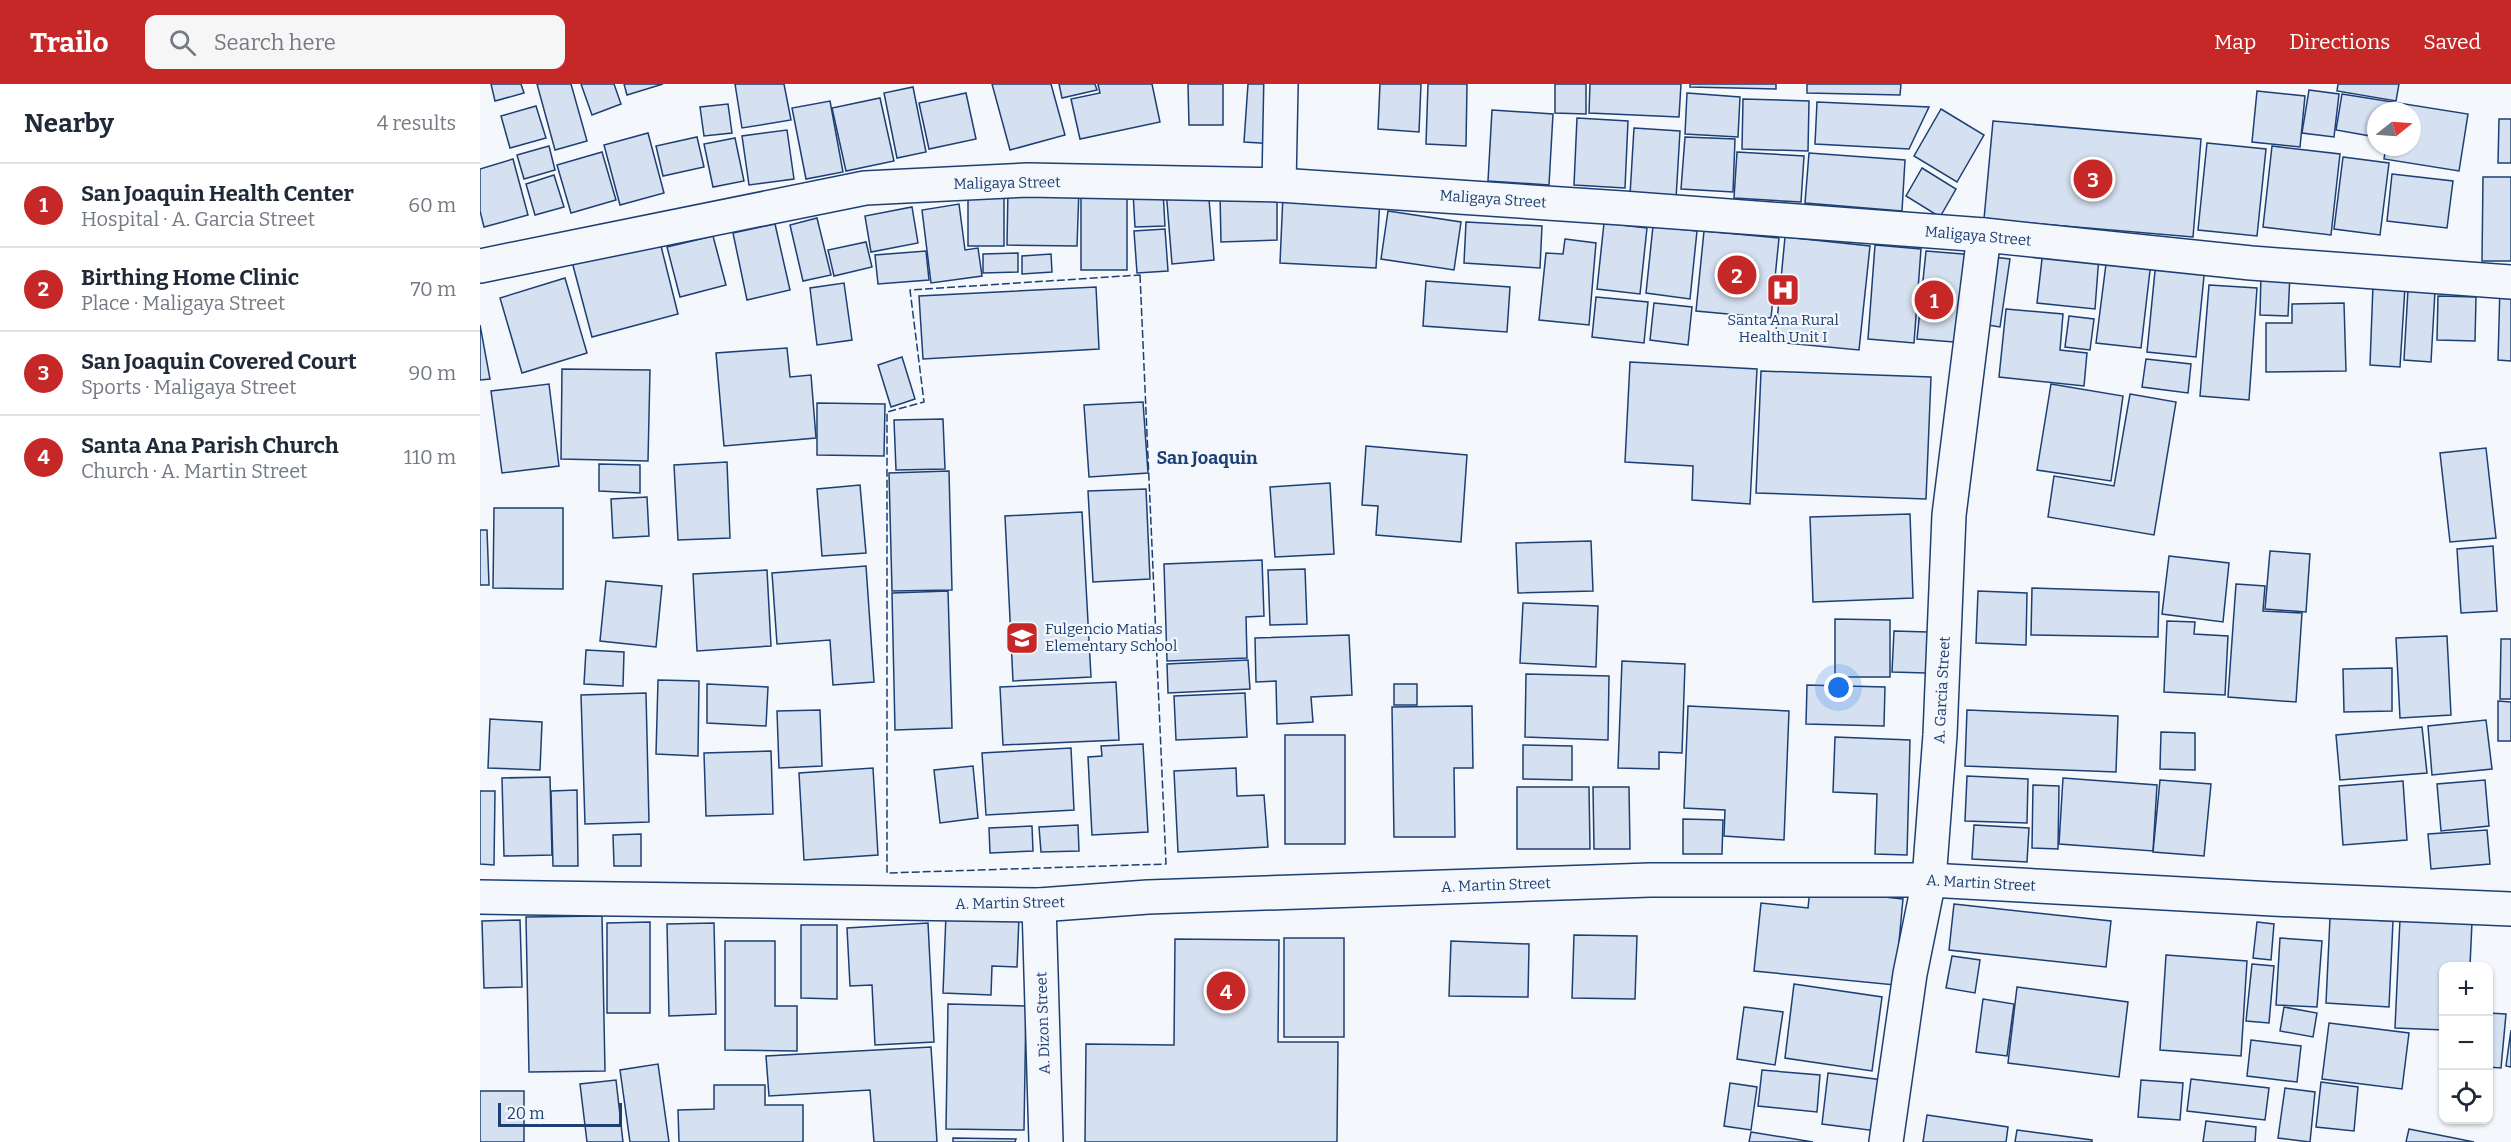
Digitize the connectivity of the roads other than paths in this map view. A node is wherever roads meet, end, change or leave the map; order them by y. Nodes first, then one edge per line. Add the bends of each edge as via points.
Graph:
1 (1281, 84) edge
2 (1279, 185) junction
3 (1984, 235) junction
4 (480, 266) edge
5 (2511, 282) edge
6 (1929, 880) junction
7 (480, 897) edge
8 (1039, 904) junction
9 (2511, 909) edge
10 (1046, 1142) edge
11 (1886, 1142) edge

1 - 2 street
2 - 3 street, Maligaya Street
2 - 4 street, Maligaya Street via 1028,180 865,188
3 - 5 street, Maligaya Street via 2251,262
3 - 6 street, A. Garcia Street via 1949,515 1940,735
6 - 8 street, A. Martin Street via 1638,880
6 - 9 street, A. Martin Street
6 - 11 street, A. Garcia Street via 1910,974
7 - 8 street, A. Martin Street
8 - 10 street, A. Dizon Street

